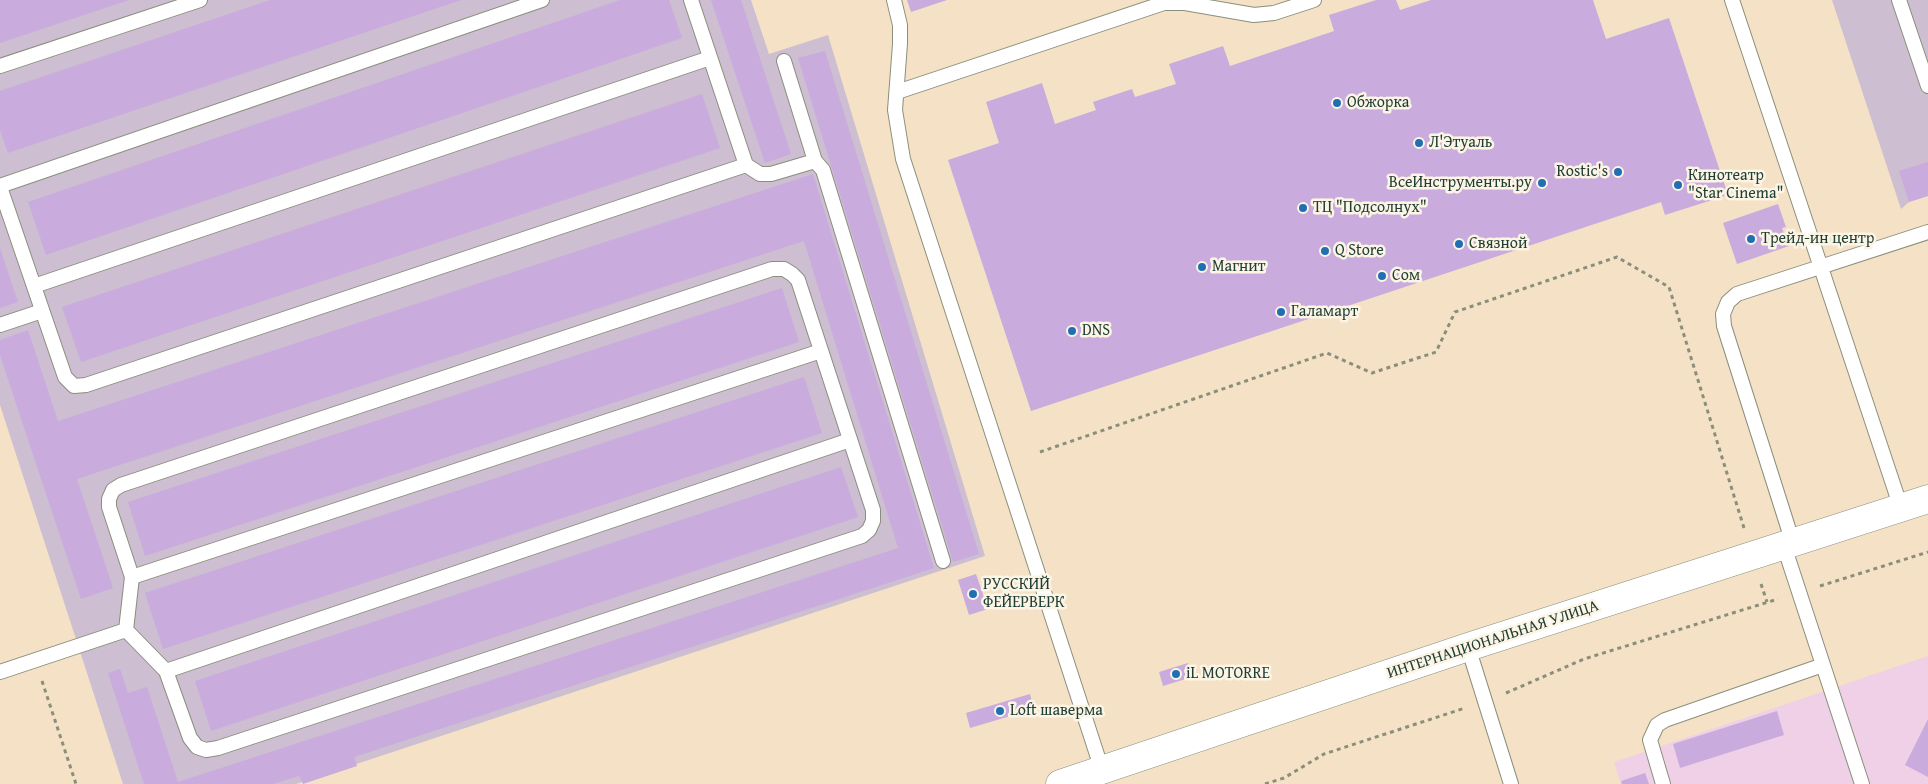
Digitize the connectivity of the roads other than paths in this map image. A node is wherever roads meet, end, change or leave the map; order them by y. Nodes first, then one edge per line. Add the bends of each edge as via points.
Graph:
1 (200, 0) edge
2 (542, 0) edge
3 (691, 0) edge
4 (894, 0) edge
5 (1314, 0) edge
6 (1732, 0) edge
7 (1899, 0) edge
8 (710, 58) junction
9 (784, 61) dead end
10 (0, 66) edge
11 (1928, 86) edge
12 (897, 92) junction
13 (814, 160) junction
14 (746, 165) junction
15 (0, 186) edge
16 (1928, 232) edge
17 (1822, 266) junction
18 (34, 286) junction
19 (42, 311) junction
20 (0, 325) edge
21 (821, 351) junction
22 (850, 440) junction
23 (1928, 499) edge
24 (1901, 508) junction
25 (1789, 544) junction
26 (943, 561) dead end
27 (132, 577) junction
28 (126, 630) junction
29 (1468, 647) junction
30 (1822, 665) junction
31 (166, 671) junction
32 (0, 672) edge
33 (1102, 770) junction
34 (1060, 784) edge
35 (1511, 784) edge
36 (1663, 784) edge
37 (1862, 784) edge

1 - 10 lane
2 - 15 lane
3 - 8 lane
4 - 12 lane via 900,24
5 - 12 lane via 1274,13 1254,15 1164,2
6 - 17 lane
7 - 11 lane
8 - 14 lane
8 - 18 lane
9 - 13 lane
12 - 33 lane via 895,110 903,159
13 - 14 lane via 771,174 760,174
13 - 26 lane via 824,170
14 - 19 lane via 86,385 74,386 65,377
15 - 18 lane
16 - 17 lane
17 - 24 lane
17 - 25 lane via 1737,294 1728,302 1723,314
18 - 19 lane
19 - 20 lane
21 - 22 lane
21 - 27 lane
21 - 27 lane via 798,280 784,270 772,270 121,485 113,490 109,507
22 - 31 lane
22 - 31 lane via 873,510 873,521 862,536 218,748 206,750 197,747 190,738
23 - 24 main road, ИНТЕРНАЦИОНАЛЬНАЯ УЛИЦА
24 - 25 main road, ИНТЕРНАЦИОНАЛЬНАЯ УЛИЦА
25 - 29 main road, ИНТЕРНАЦИОНАЛЬНАЯ УЛИЦА
25 - 30 lane via 1799,593
27 - 28 lane
28 - 31 lane
28 - 32 lane
29 - 33 main road, ИНТЕРНАЦИОНАЛЬНАЯ УЛИЦА
29 - 35 lane
30 - 36 lane via 1657,725 1650,740
30 - 37 lane
33 - 34 main road, ИНТЕРНАЦИОНАЛЬНАЯ УЛИЦА

